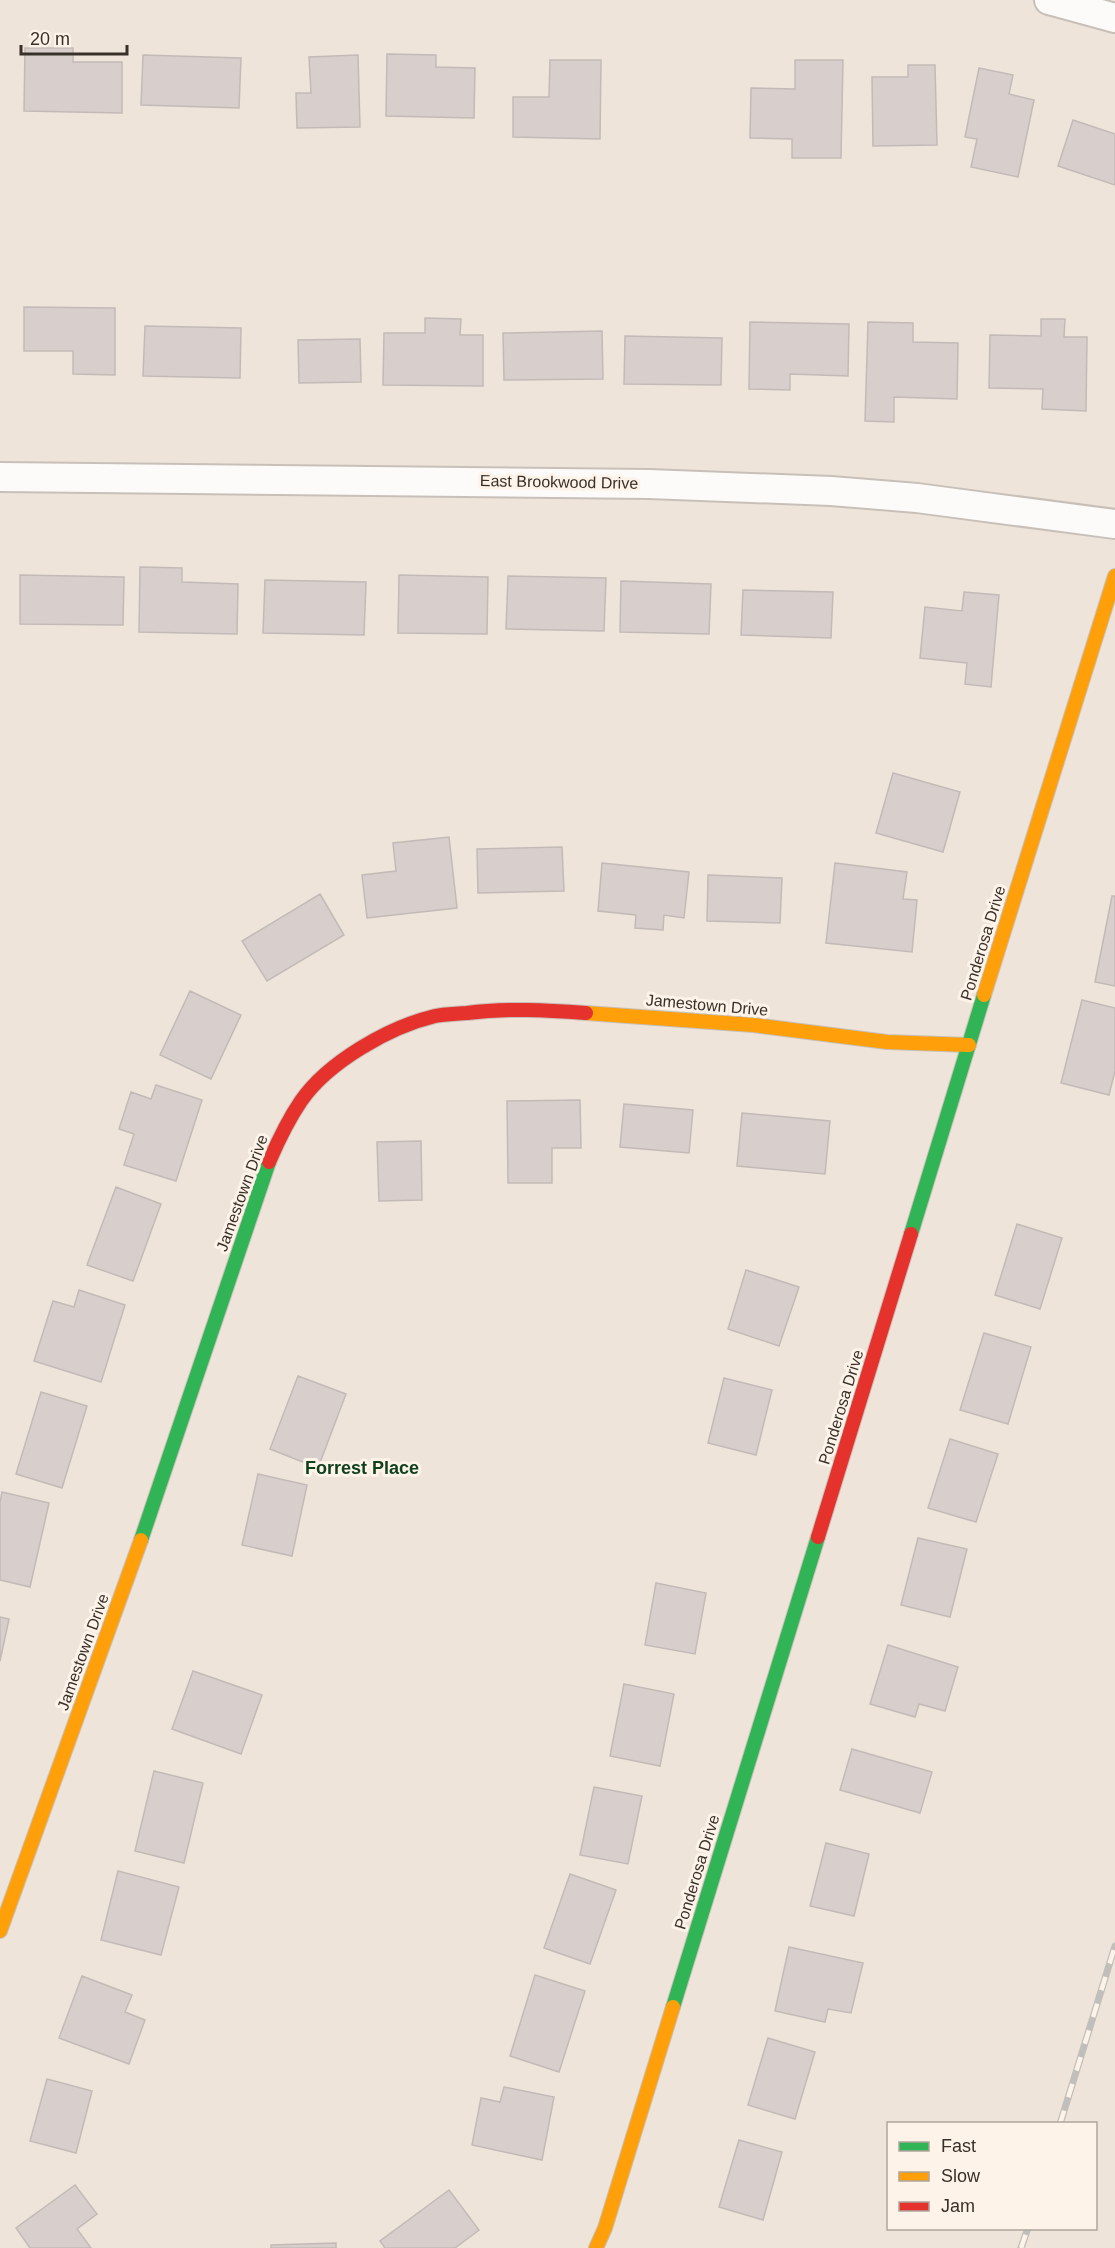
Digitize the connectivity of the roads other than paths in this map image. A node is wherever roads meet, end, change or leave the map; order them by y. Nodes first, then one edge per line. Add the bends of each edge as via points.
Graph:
1 (1049, 0) edge
2 (1115, 18) edge
3 (0, 477) edge
4 (1115, 524) edge
5 (1115, 576) edge
6 (969, 1045) junction
7 (1, 1926) edge
8 (596, 2248) edge

1 - 2 street
3 - 4 street, East Brookwood Drive via 638,483 831,491
5 - 6 street, Ponderosa Drive
6 - 7 street, Jamestown Drive via 887,1042 753,1025 533,1009 483,1011 436,1016 396,1029 360,1048 328,1073 302,1099 265,1170 155,1500
6 - 8 street, Ponderosa Drive

